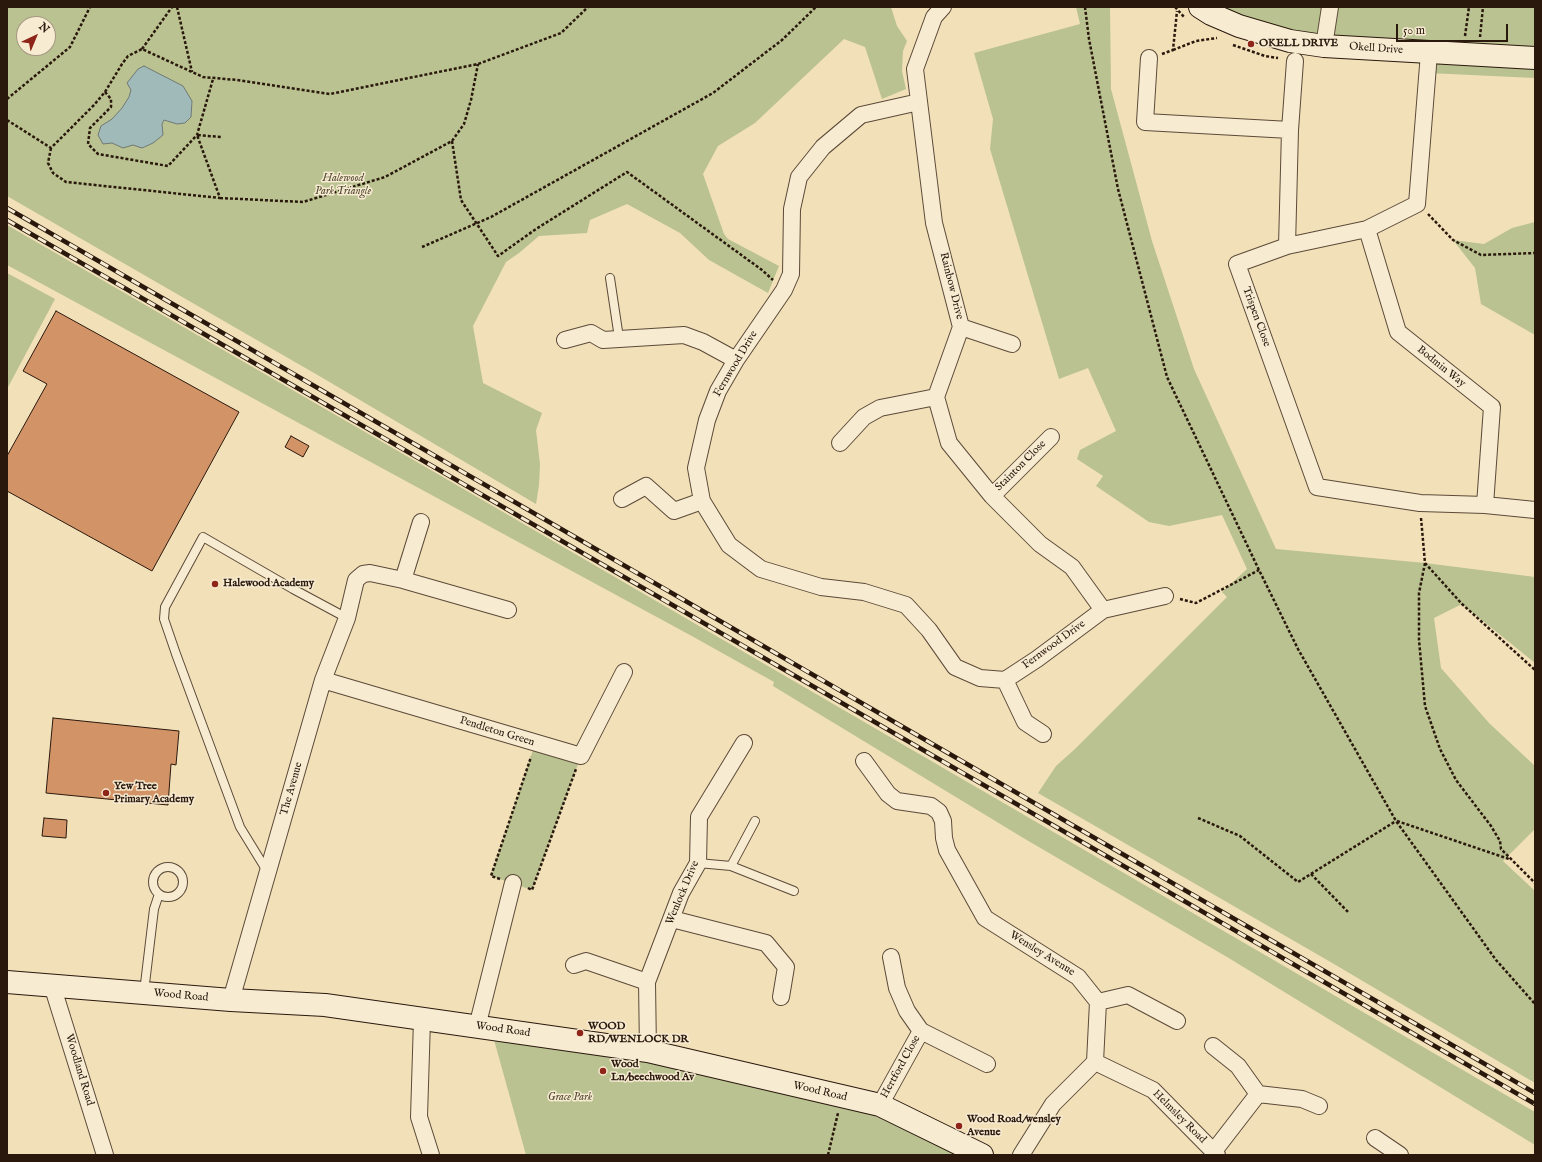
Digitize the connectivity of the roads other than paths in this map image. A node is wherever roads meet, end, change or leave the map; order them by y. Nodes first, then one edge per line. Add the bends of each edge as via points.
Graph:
1 (943, 7) edge
2 (1200, 7) edge
3 (1330, 7) edge
4 (1324, 46) junction
5 (1429, 53) junction
6 (1149, 58) road end
7 (1535, 58) edge
8 (1295, 61) dead end
9 (919, 102) junction
10 (1290, 130) junction
11 (1367, 229) junction
12 (1287, 246) junction
13 (610, 278) dead end
14 (961, 327) junction
15 (619, 338) junction
16 (564, 340) dead end
17 (1012, 344) dead end
18 (736, 360) junction
19 (936, 397) junction
20 (1051, 437) dead end
21 (840, 443) dead end
22 (992, 496) junction
23 (622, 499) dead end
24 (702, 501) junction
25 (1484, 505) junction
26 (1535, 510) edge
27 (420, 522) dead end
28 (403, 580) junction
29 (1165, 596) road end
30 (508, 610) dead end
31 (1103, 610) junction
32 (347, 618) junction
33 (624, 672) dead end
34 (323, 680) junction
35 (1005, 680) junction
36 (1043, 734) dead end
37 (744, 743) dead end
38 (864, 761) dead end
39 (755, 821) dead end
40 (698, 863) junction
41 (731, 866) junction
42 (269, 874) junction
43 (513, 883) road end
44 (794, 891) dead end
45 (159, 894) dead end
46 (672, 919) junction
47 (891, 956) dead end
48 (574, 965) dead end
49 (7, 982) edge
50 (647, 982) junction
51 (52, 985) junction
52 (144, 993) junction
53 (781, 997) dead end
54 (231, 1000) junction
55 (1098, 1002) junction
56 (422, 1020) junction
57 (1177, 1022) dead end
58 (477, 1027) junction
59 (921, 1031) junction
60 (1213, 1046) dead end
61 (648, 1051) junction
62 (1095, 1062) junction
63 (987, 1064) dead end
64 (1258, 1094) junction
65 (880, 1105) junction
66 (1318, 1106) dead end
67 (1375, 1138) dead end
68 (1216, 1153) edge
69 (105, 1155) edge
70 (431, 1155) edge
71 (982, 1155) edge
72 (1021, 1155) edge
73 (1400, 1155) edge

1 - 9 street, Rainbow Drive via 934,17 915,69
2 - 4 street, Okell Drive via 1251,30 1290,41
3 - 4 street
4 - 5 street, Okell Drive
5 - 7 street, Okell Drive
5 - 11 street, Trispen Close via 1417,204
6 - 10 street via 1145,122
8 - 10 street
9 - 14 street, Rainbow Drive via 934,223
9 - 18 street, Fernwood Drive via 861,115 823,147 799,177 792,209 791,274 784,290
10 - 12 street
11 - 12 street, Trispen Close
11 - 25 street, Bodmin Way via 1398,332 1492,407
12 - 25 street, Trispen Close via 1237,264 1316,487 1420,503
13 - 15 lane
14 - 17 street
14 - 19 street, Rainbow Drive
15 - 16 street via 603,340 591,333
15 - 18 street via 684,335
18 - 24 street, Fernwood Drive via 718,391 707,420 696,468
19 - 21 street via 880,408 864,417
19 - 22 street via 949,444
20 - 22 street, Stainton Close
22 - 31 street via 1040,544 1072,567
23 - 24 street via 646,486 674,511
24 - 35 street, Fernwood Drive via 729,545 761,569 821,587 864,592 906,605 955,667 980,678
25 - 26 street, Trispen Close
27 - 28 street
28 - 30 street
28 - 32 street, The Avenue via 370,573 363,574 356,580
29 - 31 street
31 - 35 street, Fernwood Drive via 1038,659
32 - 34 street, The Avenue
32 - 42 lane via 203,537 165,607 164,619 240,827
33 - 34 street, Pendleton Green via 581,756
34 - 42 street, The Avenue
35 - 36 street via 1025,722
37 - 40 street, Wenlock Drive via 699,817
38 - 55 street, Wensley Avenue via 888,794 897,801 931,806 939,812 943,821 947,850 985,918 1078,977
39 - 41 lane
40 - 41 lane
40 - 46 street, Wenlock Drive via 681,894
41 - 44 lane
42 - 54 street, The Avenue
43 - 58 street
45 - 52 lane via 154,909
46 - 50 street, Wenlock Drive
46 - 53 street via 766,943 786,967
47 - 59 street via 897,988 907,1011
48 - 50 street via 586,961
49 - 51 street, Wood Road
50 - 61 street, Wenlock Drive
51 - 52 street, Wood Road
51 - 69 street, Woodland Road
52 - 54 street, Wood Road
54 - 56 street, Wood Road via 325,1005
55 - 57 street via 1128,995
55 - 62 street
56 - 58 street, Wood Road
56 - 70 street via 419,1117
58 - 61 street, Wood Road
59 - 63 street, Hertford Close
59 - 65 street, Hertford Close
60 - 64 street via 1238,1066
61 - 65 street, Wood Road
62 - 68 street, Helmsley Road via 1153,1090
62 - 72 street via 1053,1104
64 - 66 street via 1302,1099
64 - 68 street
65 - 71 street, Wood Road
67 - 73 street

